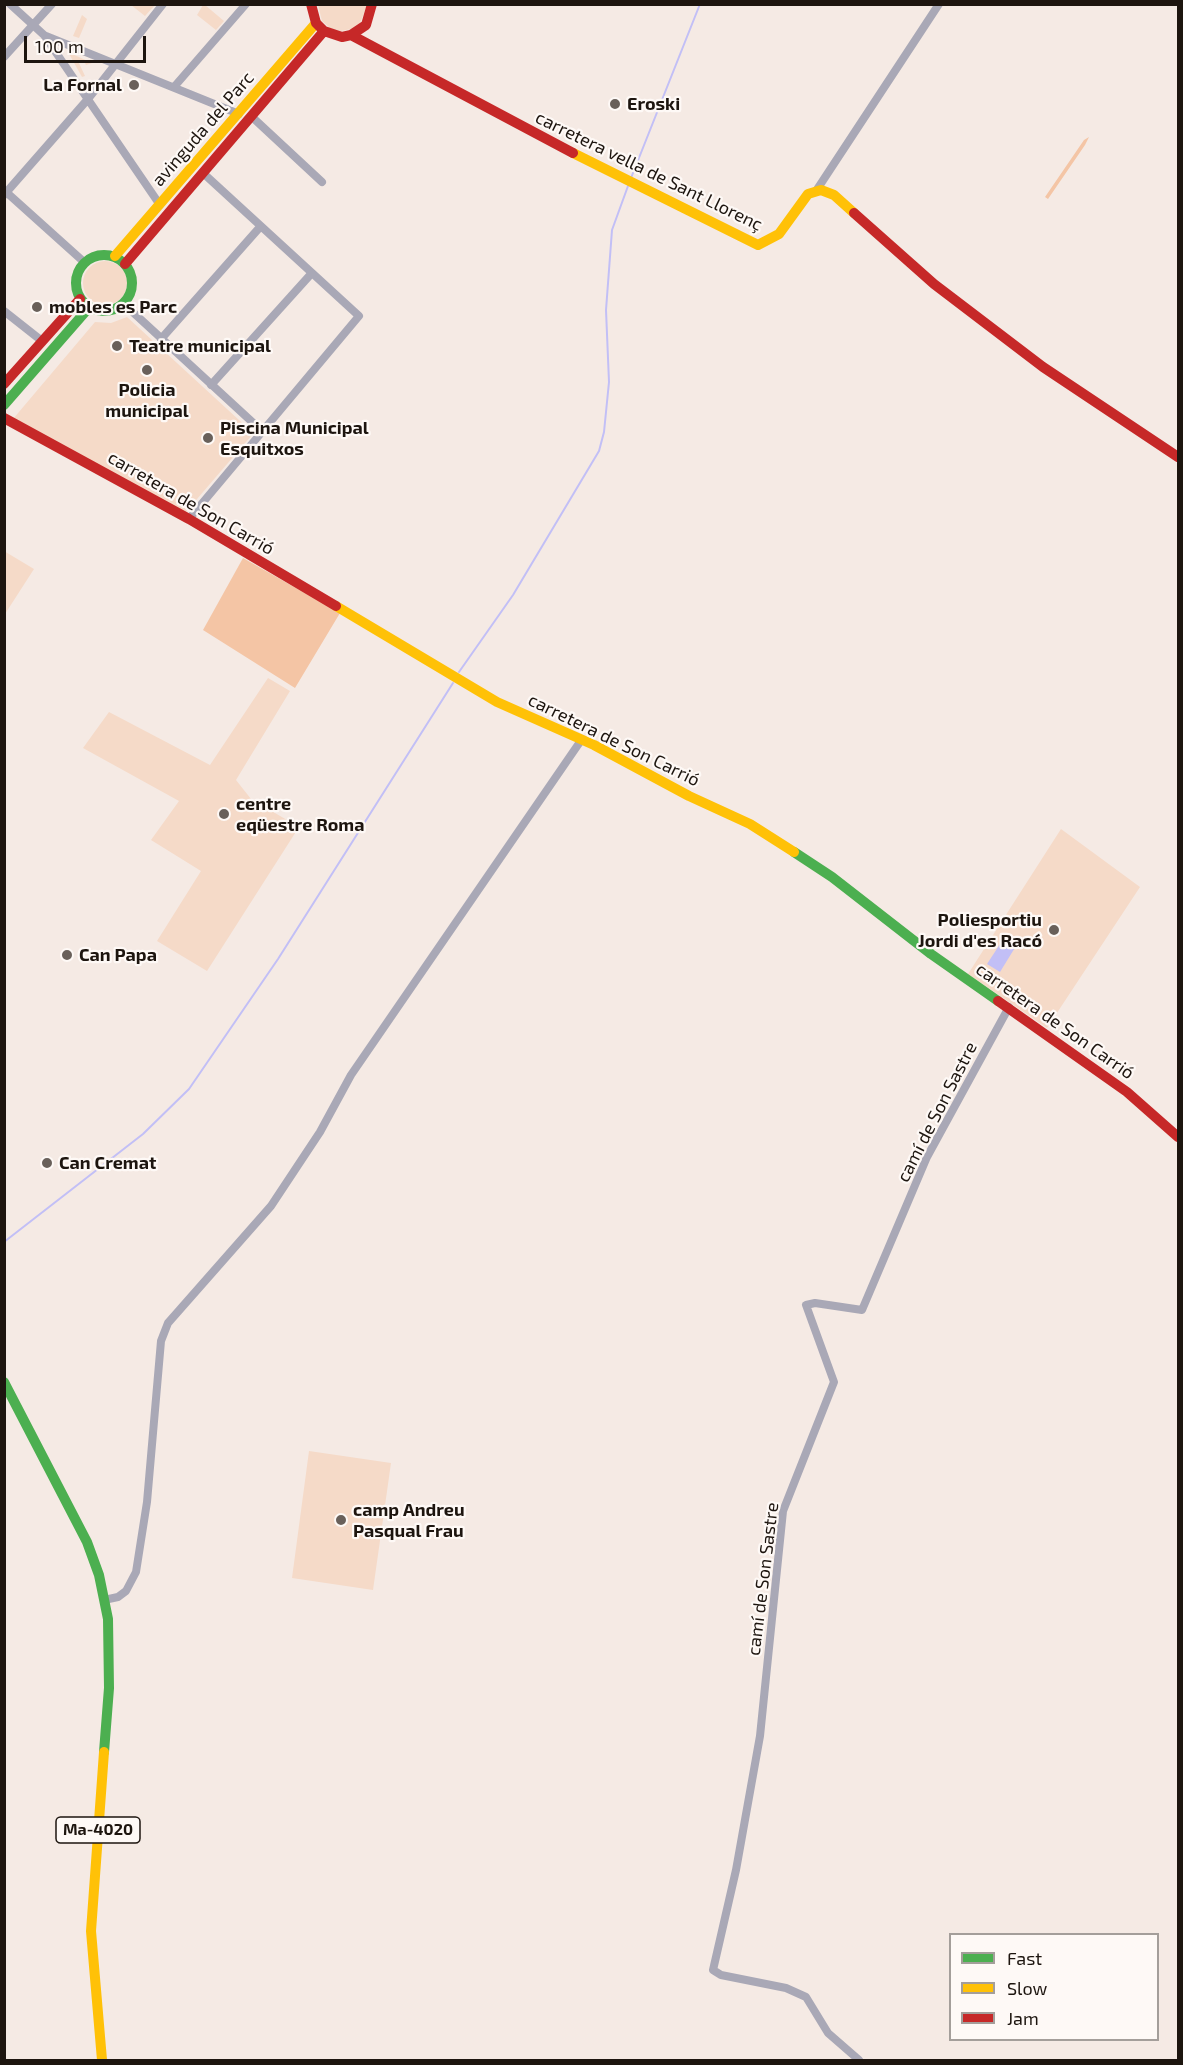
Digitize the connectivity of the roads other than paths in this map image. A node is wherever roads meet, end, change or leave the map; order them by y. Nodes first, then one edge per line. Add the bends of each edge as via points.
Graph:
1 (10, 4) edge
2 (52, 4) edge
3 (162, 4) edge
4 (246, 4) edge
5 (311, 4) edge
6 (372, 4) edge
7 (939, 4) edge
8 (366, 25) junction
9 (33, 26) junction
10 (320, 27) junction
11 (45, 35) junction
12 (351, 35) junction
13 (372, 48) junction
14 (4, 57) edge
15 (116, 62) junction
16 (174, 87) junction
17 (88, 99) junction
18 (239, 114) junction
19 (251, 116) junction
20 (203, 173) junction
21 (322, 182) dead end
22 (816, 190) junction
23 (5, 193) edge
24 (160, 205) junction
25 (260, 227) junction
26 (115, 256) junction
27 (84, 262) junction
28 (125, 264) junction
29 (310, 274) junction
30 (80, 298) junction
31 (124, 304) junction
32 (92, 309) junction
33 (4, 310) edge
34 (161, 339) junction
35 (42, 341) junction
36 (4, 384) edge
37 (211, 384) junction
38 (4, 405) edge
39 (4, 418) edge
40 (262, 431) junction
41 (1179, 457) edge
42 (189, 519) junction
43 (582, 739) junction
44 (1009, 1007) junction
45 (1179, 1137) edge
46 (4, 1382) edge
47 (104, 1600) junction
48 (102, 2061) edge
49 (859, 2061) edge

1 - 9 street
2 - 9 street
3 - 15 street
4 - 16 street
5 - 10 street
6 - 8 street
7 - 22 street
8 - 12 street
8 - 13 street
9 - 11 street
9 - 14 street
10 - 12 street via 342,37
10 - 18 street, avinguda del Parc
10 - 19 street, avinguda del Parc
11 - 15 street
11 - 17 street
12 - 13 street, carretera vella de Sant Llorenç
13 - 22 street, carretera vella de Sant Llorenç via 758,245 770,242 808,194
15 - 16 street
15 - 17 street
16 - 18 street
17 - 23 street
17 - 24 street
18 - 24 street, avinguda del Parc
19 - 20 street, avinguda del Parc
19 - 21 street
20 - 25 street
20 - 28 street, avinguda del Parc
22 - 41 street via 834,195 934,284 1043,367
23 - 27 street
24 - 26 street, avinguda del Parc
25 - 29 street
25 - 34 street
26 - 27 street via 98,255
26 - 28 street
27 - 30 street via 77,273
28 - 31 street via 133,283
29 - 37 street
29 - 40 street via 359,316
30 - 32 street
30 - 35 street
31 - 32 street via 114,310
31 - 34 street
32 - 38 street via 86,311
33 - 35 street
34 - 37 street
35 - 36 street
37 - 40 street
39 - 42 street, carretera de Son Carrió
40 - 42 street
42 - 43 street, carretera de Son Carrió via 489,697
43 - 44 street, carretera de Son Carrió via 750,824 832,877 931,954
43 - 47 street via 351,1076 271,1206 168,1323 161,1341 147,1502 136,1572 126,1591
44 - 45 street, carretera de Son Carrió via 1127,1092
44 - 49 street, camí de Son Sastre via 927,1157 862,1310 806,1305 834,1382 783,1511 760,1736 713,1970 786,1988 806,1997 828,2033
46 - 47 street, Ma-4020 via 71,1506 99,1575
47 - 48 street, Ma-4020 via 110,1650 109,1688 91,1932

